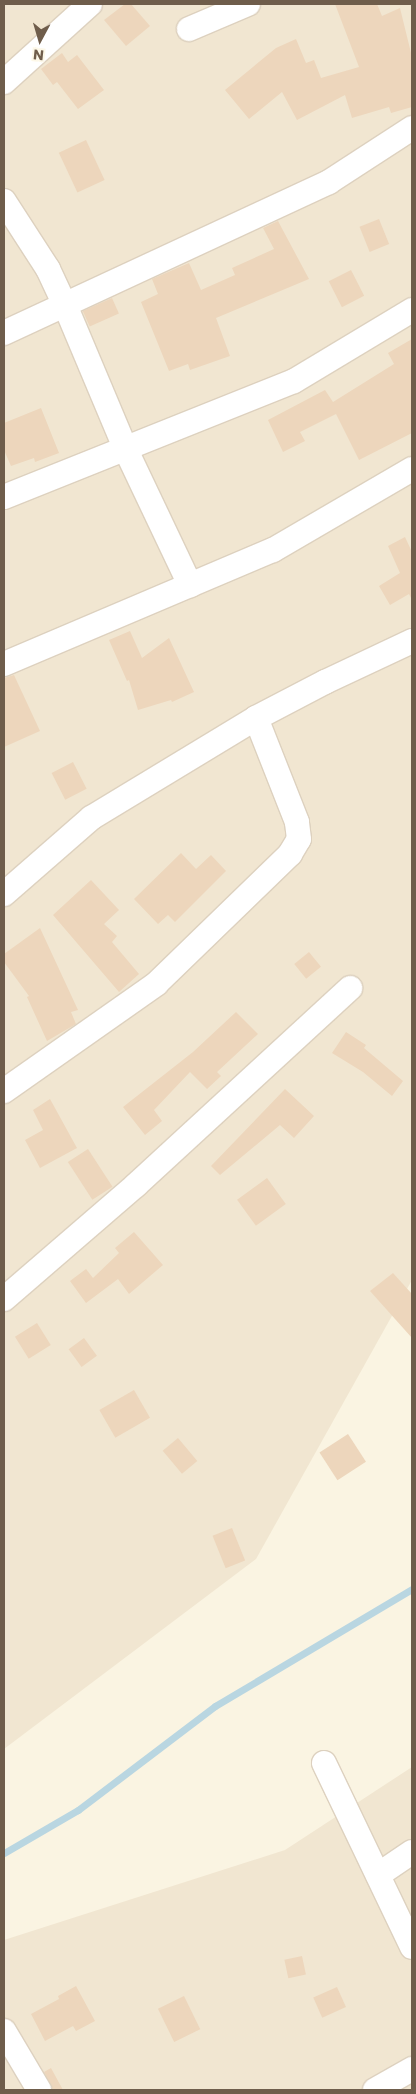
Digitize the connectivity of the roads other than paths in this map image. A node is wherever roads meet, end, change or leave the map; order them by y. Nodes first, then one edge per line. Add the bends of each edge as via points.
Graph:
1 (90, 4) edge
2 (248, 4) edge
3 (189, 29) dead end
4 (4, 82) edge
5 (412, 128) edge
6 (4, 202) edge
7 (65, 305) junction
8 (412, 310) edge
9 (4, 333) edge
10 (125, 448) junction
11 (412, 469) edge
12 (4, 496) edge
13 (190, 585) junction
14 (412, 641) edge
15 (4, 664) edge
16 (256, 718) junction
17 (4, 894) edge
18 (350, 988) dead end
19 (4, 1091) edge
20 (4, 1299) edge
21 (324, 1763) dead end
22 (412, 1852) edge
23 (378, 1875) junction
24 (412, 1947) edge
25 (4, 2031) edge
26 (412, 2069) edge
27 (39, 2090) edge
28 (375, 2090) edge

1 - 4 street
2 - 3 street
5 - 7 street via 329,182
6 - 7 street via 48,269
7 - 9 street
7 - 10 street
8 - 10 street via 294,381
10 - 12 street
10 - 13 street
11 - 13 street via 273,550
13 - 15 street
14 - 16 street
16 - 17 street via 91,818
16 - 19 street via 297,822 299,839 290,854 156,984
18 - 20 street via 136,1185
21 - 23 street
22 - 23 street
23 - 24 street
25 - 27 street
26 - 28 street

